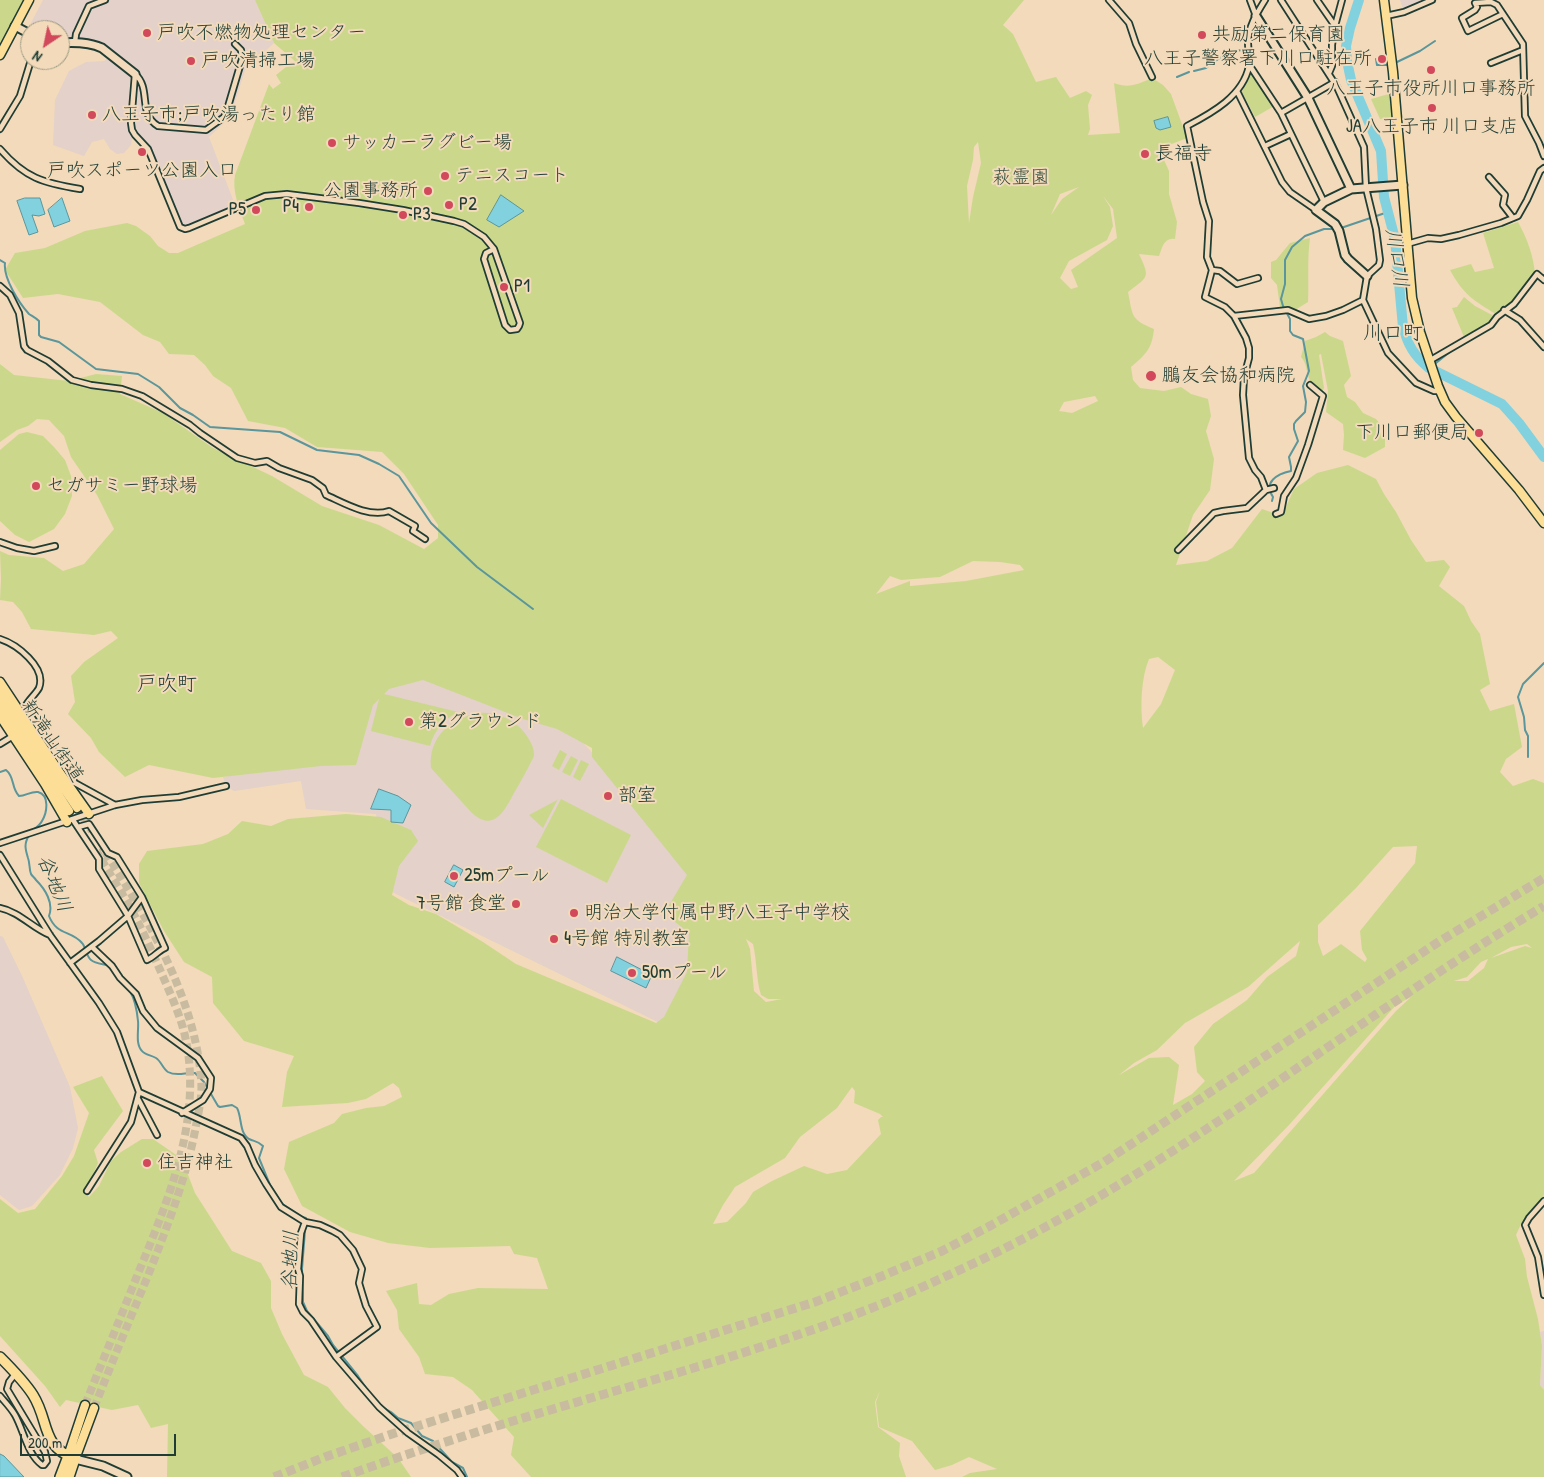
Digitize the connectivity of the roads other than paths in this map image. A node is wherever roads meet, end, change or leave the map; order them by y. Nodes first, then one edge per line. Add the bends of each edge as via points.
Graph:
1 (29, 0) edge
2 (105, 0) edge
3 (1109, 0) edge
4 (1250, 0) edge
5 (1265, 0) edge
6 (1281, 0) edge
7 (1317, 0) edge
8 (1342, 0) edge
9 (1384, 0) edge
10 (1432, 0) edge
11 (1503, 14) junction
12 (1256, 16) junction
13 (1386, 16) junction
14 (15, 26) junction
15 (1335, 26) junction
16 (20, 29) edge
17 (70, 42) edge
18 (75, 42) junction
19 (235, 44) dead end
20 (1523, 50) junction
21 (0, 55) edge
22 (1491, 63) dead end
23 (1250, 65) junction
24 (28, 70) edge
25 (1329, 73) junction
26 (135, 74) junction
27 (1152, 77) dead end
28 (1335, 82) junction
29 (1237, 91) junction
30 (1308, 98) junction
31 (1281, 113) junction
32 (0, 128) edge
33 (1291, 134) junction
34 (1265, 146) junction
35 (0, 149) edge
36 (1544, 156) edge
37 (1544, 168) edge
38 (1489, 177) dead end
39 (1403, 185) junction
40 (80, 188) dead end
41 (1369, 188) junction
42 (1351, 189) junction
43 (1324, 202) junction
44 (1316, 210) junction
45 (1513, 218) junction
46 (1407, 244) junction
47 (494, 249) junction
48 (1212, 270) junction
49 (1367, 276) junction
50 (1258, 278) dead end
51 (1544, 280) edge
52 (0, 286) edge
53 (1363, 300) junction
54 (1504, 310) junction
55 (1234, 316) junction
56 (1544, 347) edge
57 (1429, 361) junction
58 (1310, 386) dead end
59 (1439, 389) junction
60 (1274, 488) dead end
61 (1266, 490) junction
62 (1276, 514) dead end
63 (1544, 523) edge
64 (425, 539) dead end
65 (0, 542) edge
66 (55, 546) dead end
67 (1178, 550) dead end
68 (0, 639) edge
69 (0, 682) edge
70 (0, 693) edge
71 (0, 706) edge
72 (22, 709) junction
73 (0, 716) edge
74 (13, 736) junction
75 (0, 744) edge
76 (226, 786) dead end
77 (115, 805) junction
78 (77, 808) tunnel mouth
79 (69, 811) tunnel mouth
80 (89, 814) junction
81 (70, 821) junction
82 (78, 827) junction
83 (0, 843) edge
84 (0, 855) edge
85 (142, 897) junction
86 (0, 908) edge
87 (128, 916) junction
88 (50, 935) junction
89 (92, 947) junction
90 (70, 963) junction
91 (139, 1092) junction
92 (138, 1099) junction
93 (182, 1113) junction
94 (157, 1135) dead end
95 (87, 1191) dead end
96 (1544, 1200) edge
97 (305, 1222) junction
98 (1544, 1294) edge
99 (0, 1357) edge
100 (336, 1357) junction
101 (16, 1374) junction
102 (0, 1396) edge
103 (85, 1405) tunnel mouth
104 (94, 1408) tunnel mouth
105 (72, 1457) junction
106 (60, 1477) edge
107 (69, 1477) edge
108 (127, 1477) edge
109 (462, 1477) edge

1 - 14 main road
2 - 18 street via 89,6
3 - 27 street via 1129,24
4 - 12 street
5 - 12 street
6 - 25 street
7 - 15 street
8 - 15 street
9 - 13 main road
10 - 13 street
11 - 11 street via 1468,31 1462,18 1475,10 1475,4 1491,2
11 - 20 street
12 - 23 street via 1248,40
12 - 30 street
13 - 39 main road
14 - 16 street
14 - 21 main road
15 - 25 street
17 - 18 street
18 - 26 street via 102,48
19 - 26 street via 242,59 227,110 224,117 206,130 153,123 147,113 141,80
20 - 22 street
20 - 36 street via 1526,116
23 - 29 street
23 - 31 street
24 - 32 street via 20,96
25 - 28 street
26 - 47 street via 132,130 148,149 180,227 184,229 265,196 287,194 454,220 484,238
28 - 30 street
28 - 41 street via 1364,147
29 - 34 street
29 - 48 street via 1214,111 1187,126 1209,222 1207,257
30 - 31 street
30 - 42 street
31 - 33 street
33 - 34 street
33 - 43 street
34 - 44 street via 1288,189
35 - 40 street via 34,178
37 - 45 street via 1528,200 1518,216
38 - 45 street via 1505,196 1502,206
39 - 41 street
39 - 46 main road
41 - 42 street
41 - 49 street via 1380,260
42 - 43 street
43 - 44 street
44 - 49 street via 1338,229 1345,255
45 - 46 street via 1459,235
46 - 57 main road via 1414,307
47 - 47 street via 486,253 484,259 505,325 510,330 517,329 520,323
48 - 50 street via 1220,271 1237,284
48 - 55 street via 1205,297
49 - 53 street
51 - 54 street via 1537,274 1514,304
52 - 64 street via 16,304 27,350 72,380 142,396 237,458 255,463 267,461 312,480 323,488 326,495 359,509 384,513 389,510 415,526 413,531
53 - 55 street via 1343,310 1309,319 1286,310
53 - 59 street via 1388,353 1416,383 1434,391
54 - 56 street via 1520,320
54 - 57 street via 1491,325
55 - 61 street via 1249,348 1243,395 1249,458
57 - 59 main road
58 - 62 street via 1324,396 1296,478 1284,496 1281,512
59 - 63 main road via 1456,417
60 - 61 street
61 - 67 street via 1247,508 1214,513
65 - 66 street via 34,551
68 - 72 street via 31,659 39,676 38,688
69 - 72 main road
70 - 78 main road, 新滝山街道
71 - 79 main road, 新滝山街道
72 - 77 street via 75,782
72 - 80 main road
73 - 74 main road
74 - 75 street
74 - 81 main road
76 - 77 street via 179,797
77 - 80 street
80 - 81 street
81 - 82 street
81 - 83 street
82 - 85 street via 89,824 108,852 117,857
82 - 87 street via 99,859 99,869
84 - 88 street
85 - 87 street
85 - 87 street via 165,948 147,960
86 - 88 street via 15,913
87 - 89 street
88 - 90 street
89 - 90 street
89 - 93 street via 136,994 141,1008 157,1028 198,1058 211,1078 201,1102
90 - 91 street via 117,1032
91 - 92 street
91 - 93 street
92 - 94 street
92 - 95 street via 132,1122
93 - 97 street via 241,1138 277,1203
96 - 98 street via 1525,1225 1538,1257
97 - 100 street via 298,1269 299,1304
97 - 100 street via 340,1235 353,1250 362,1269 359,1283 366,1306 377,1327
99 - 101 highway
100 - 109 street via 379,1407
101 - 102 street via 7,1389 45,1452 47,1461 44,1464 39,1463 14,1413
101 - 105 highway via 38,1404 50,1441 59,1451
103 - 105 main road
104 - 105 main road
105 - 106 highway
105 - 107 highway
105 - 108 street

